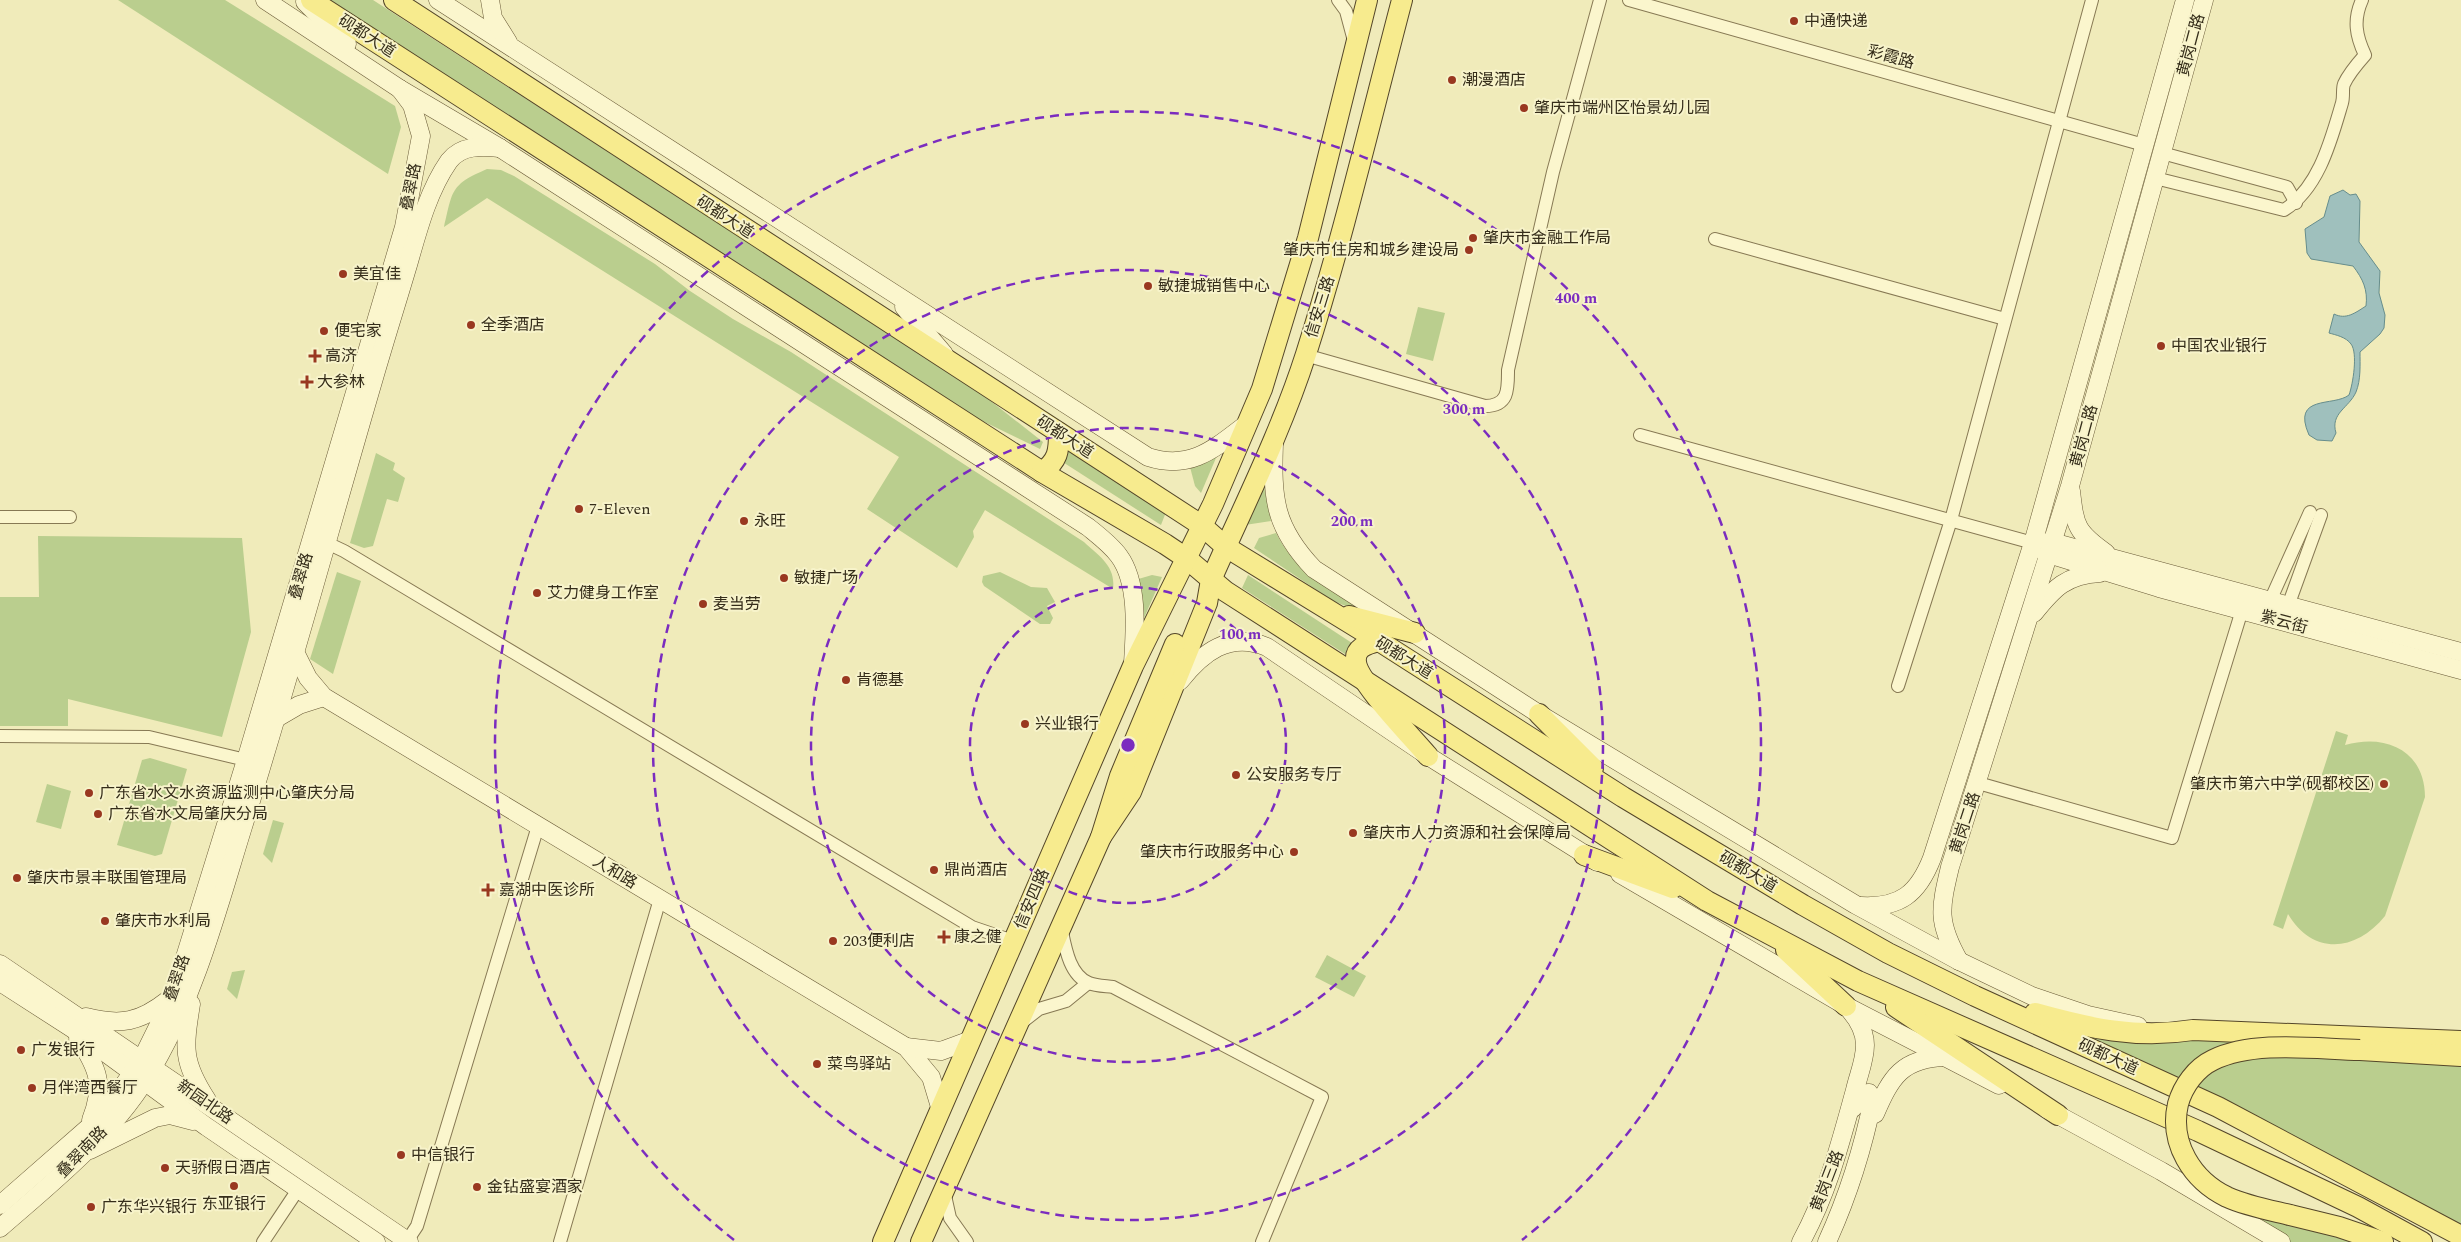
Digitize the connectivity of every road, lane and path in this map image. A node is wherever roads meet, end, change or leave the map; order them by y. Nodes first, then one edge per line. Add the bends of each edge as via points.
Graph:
1 (265, 0) edge
2 (303, 0) edge
3 (311, 0) edge
4 (394, 0) edge
5 (438, 0) edge
6 (490, 0) edge
7 (1338, 0) edge
8 (1367, 0) edge
9 (1402, 0) edge
10 (1600, 0) edge
11 (1629, 0) edge
12 (1678, 0) edge
13 (2092, 0) edge
14 (2185, 0) edge
15 (2204, 0) edge
16 (2362, 0) edge
17 (1675, 13) junction
18 (1356, 47) junction
19 (512, 48) junction
20 (372, 69) junction
21 (557, 78) junction
22 (400, 90) junction
23 (2058, 121) junction
24 (2144, 145) junction
25 (616, 146) junction
26 (500, 148) junction
27 (2162, 152) junction
28 (2155, 178) junction
29 (411, 186) junction
30 (430, 199) junction
31 (2296, 202) junction
32 (1715, 239) dead end
33 (891, 292) junction
34 (2005, 319) junction
35 (1305, 355) junction
36 (952, 364) junction
37 (835, 366) junction
38 (1262, 389) junction
39 (2075, 392) junction
40 (928, 398) junction
41 (2094, 398) junction
42 (1289, 400) junction
43 (1248, 423) junction
44 (980, 432) junction
45 (1059, 433) junction
46 (1640, 435) dead end
47 (1274, 440) junction
48 (1042, 472) junction
49 (2070, 486) junction
50 (1060, 509) junction
51 (0, 517) edge
52 (70, 517) dead end
53 (1952, 520) junction
54 (1202, 525) junction
55 (327, 543) junction
56 (2033, 543) junction
57 (1226, 547) junction
58 (2050, 548) junction
59 (1186, 558) junction
60 (2111, 566) junction
61 (1211, 580) junction
62 (2162, 580) junction
63 (2270, 601) junction
64 (2288, 606) junction
65 (1326, 610) junction
66 (2242, 610) junction
67 (2026, 622) junction
68 (1415, 633) junction
69 (1379, 641) junction
70 (295, 652) junction
71 (2461, 652) edge
72 (1133, 666) junction
73 (2461, 670) edge
74 (1362, 678) junction
75 (1898, 686) dead end
76 (1172, 690) junction
77 (1120, 696) junction
78 (324, 697) junction
79 (1147, 708) junction
80 (1539, 714) junction
81 (276, 719) junction
82 (0, 736) edge
83 (1428, 756) junction
84 (246, 760) junction
85 (1978, 783) junction
86 (1624, 797) junction
87 (538, 826) junction
88 (1101, 838) junction
89 (1584, 855) junction
90 (1932, 858) junction
91 (1950, 867) junction
92 (660, 899) junction
93 (1707, 901) junction
94 (1856, 905) junction
95 (1061, 925) junction
96 (1766, 932) junction
97 (1014, 941) junction
98 (196, 950) junction
99 (1959, 961) junction
100 (0, 964) edge
101 (1858, 980) junction
102 (0, 982) edge
103 (1088, 983) junction
104 (193, 986) junction
105 (172, 996) junction
106 (1975, 996) junction
107 (42, 1002) junction
108 (1846, 1006) junction
109 (73, 1021) junction
110 (1015, 1028) junction
111 (2461, 1029) edge
112 (2193, 1030) junction
113 (970, 1040) junction
114 (2461, 1041) edge
115 (2363, 1043) junction
116 (906, 1047) junction
117 (2461, 1056) edge
118 (1946, 1057) junction
119 (143, 1070) junction
120 (940, 1107) junction
121 (214, 1109) junction
122 (2058, 1115) junction
123 (1848, 1117) junction
124 (207, 1127) junction
125 (88, 1128) junction
126 (245, 1130) junction
127 (1866, 1132) junction
128 (234, 1145) junction
129 (80, 1146) junction
130 (299, 1188) junction
131 (944, 1191) junction
132 (0, 1205) edge
133 (0, 1228) edge
134 (2461, 1236) edge
135 (2272, 1239) edge
136 (263, 1242) edge
137 (376, 1242) edge
138 (408, 1242) edge
139 (560, 1242) edge
140 (883, 1242) edge
141 (921, 1242) edge
142 (967, 1242) edge
143 (1262, 1242) edge
144 (1801, 1242) edge
145 (1827, 1242) edge
146 (2383, 1242) edge
147 (2422, 1242) edge

1 - 20 street, 砚都大道
2 - 20 street
3 - 40 main road, 砚都大道
4 - 25 main road, 砚都大道
5 - 19 street, 砚都大道
6 - 19 street via 493,18
7 - 18 street via 1346,10
8 - 18 main road, 信安三路
9 - 35 main road, 信安三路 via 1330,274
10 - 35 street via 1553,172 1504,398 1494,406 1485,406
11 - 17 street, 彩霞路
12 - 17 street
13 - 23 street
14 - 24 street, 黄岗二路
15 - 27 street, 黄岗二路
16 - 31 street via 2356,12 2356,28 2365,55 2353,67 2343,86 2341,106 2319,169
17 - 23 street, 彩霞路
18 - 38 main road, 信安三路 via 1308,238
19 - 21 street, 砚都大道
20 - 22 street, 砚都大道
21 - 25 street
21 - 33 street, 砚都大道
22 - 26 street, 砚都大道
22 - 29 street, 叠翠路 via 412,105 421,136
23 - 24 street, 彩霞路
23 - 34 street
24 - 39 street, 黄岗二路
25 - 36 main road, 砚都大道
26 - 30 street, 叠翠路 via 471,148 455,155
26 - 37 street, 砚都大道
27 - 28 street, 黄岗二路
27 - 31 street via 2287,187
28 - 31 street via 2284,210
28 - 41 street, 黄岗二路
29 - 30 street via 418,182 426,183 431,189
29 - 84 street, 叠翠路 via 404,227 378,318
30 - 55 street, 叠翠路 via 385,340
32 - 34 street
33 - 36 street
33 - 43 street, 砚都大道 via 1148,456 1163,462 1185,461 1208,453
34 - 53 street
35 - 42 main road, 信安三路
36 - 45 main road, 砚都大道
37 - 40 street
37 - 50 street, 砚都大道
38 - 42 main road
38 - 43 main road, 信安三路
39 - 41 street
39 - 56 street, 黄岗二路
40 - 44 main road, 砚都大道
41 - 49 street, 黄岗二路
42 - 47 main road, 信安三路
43 - 54 main road, 信安三路
44 - 48 main road, 砚都大道
44 - 50 street
45 - 48 main road via 1057,458
45 - 54 main road, 砚都大道
46 - 53 street
47 - 57 main road, 信安三路
47 - 68 street via 1276,506 1283,526 1300,554 1314,569
48 - 59 main road, 砚都大道
49 - 58 street, 黄岗二路
49 - 60 street via 2078,530
50 - 72 street, 砚都大道 via 1105,540 1121,558 1134,605
51 - 52 street
53 - 56 street
53 - 75 street
54 - 57 main road, 砚都大道
54 - 59 main road, 信安三路
55 - 70 street, 叠翠路
55 - 97 street via 972,927
56 - 58 street, 紫云街
56 - 90 street, 黄岗二路
57 - 61 main road, 信安三路
57 - 65 main road, 砚都大道
58 - 60 street, 紫云街
58 - 67 street, 黄岗二路
59 - 61 main road, 砚都大道
59 - 72 main road, 信安四路
60 - 62 street, 紫云街
60 - 67 street via 2064,582 2051,592
61 - 74 main road, 砚都大道
61 - 76 main road via 1207,603
61 - 79 main road via 1196,596
62 - 63 street, 紫云街
62 - 66 street, 紫云街
63 - 64 street, 紫云街
63 - 64 street via 2315,513
64 - 71 street, 紫云街
65 - 68 main road
65 - 69 main road, 砚都大道
66 - 73 street, 紫云街
66 - 85 street via 2172,838
67 - 85 street, 黄岗二路
68 - 80 street
69 - 74 main road via 1363,646 1357,654 1356,662
69 - 86 main road, 砚都大道
70 - 78 street, 人和路 via 308,678
70 - 81 street, 叠翠路
72 - 77 main road, 信安四路
74 - 83 main road
74 - 93 main road, 砚都大道
76 - 83 street via 1196,660 1208,652 1231,643 1259,643
76 - 88 main road via 1131,792
77 - 79 main road
77 - 97 main road, 信安四路
78 - 81 street via 299,705
78 - 87 street, 人和路
79 - 88 main road via 1120,776
80 - 86 main road
80 - 94 street
81 - 98 street, 叠翠路
82 - 84 street via 149,737
83 - 89 street
84 - 98 street, 叠翠路
85 - 91 street, 黄岗二路
86 - 106 main road, 砚都大道 via 1803,906
87 - 92 street, 人和路
87 - 138 street via 417,1226
88 - 95 main road
89 - 93 main road
89 - 108 street
90 - 91 street via 1939,868
90 - 94 street, 黄岗二路 via 1916,889 1903,899 1883,907
91 - 99 street, 黄岗二路 via 1942,918 1946,938
92 - 116 street, 人和路
92 - 139 street
93 - 96 main road, 砚都大道
94 - 99 street
95 - 103 street via 1075,973
95 - 110 main road
96 - 101 main road, 砚都大道
96 - 108 main road
97 - 113 main road, 信安四路
98 - 104 street, 叠翠路
98 - 105 street, 叠翠路
99 - 112 street via 2032,996 2088,1015 2138,1026
100 - 107 street, 新园北路
101 - 122 main road
101 - 147 main road, 砚都大道 via 2198,1131 2358,1207
102 - 107 street, 新园北路
103 - 110 street via 1066,1001 1039,1009
103 - 143 street via 1113,987 1322,1096
104 - 119 street, 叠翠路
104 - 121 street via 185,1043 187,1062 192,1077
105 - 109 street via 145,1016 133,1020
105 - 119 street, 叠翠路
106 - 112 main road via 2091,1028 2164,1035
106 - 134 main road, 砚都大道 via 2218,1107
107 - 109 street, 新园北路
108 - 118 street
108 - 123 street, 黄岗三路 via 1860,1024 1865,1045
109 - 119 street, 新园北路
109 - 125 street via 100,1081 97,1105
110 - 131 main road
111 - 115 main road
112 - 115 main road
113 - 116 street via 941,1051
113 - 120 main road, 信安四路
114 - 115 main road
115 - 117 main road
115 - 146 main road, bridge via 2249,1049 2212,1060 2199,1070 2180,1095 2176,1128 2179,1144 2194,1172 2226,1196
116 - 120 street via 931,1077
118 - 122 street
118 - 127 street via 1920,1060 1897,1073
119 - 121 street, 新园北路
119 - 124 street, 新园北路
119 - 125 street, 叠翠南路
119 - 129 street, 叠翠南路
120 - 140 main road, 信安四路
121 - 126 street, 新园北路
122 - 135 street via 2161,1171
123 - 127 street via 1861,1094 1869,1093 1873,1099
123 - 144 street, 黄岗三路 via 1839,1155
124 - 128 street, 新园北路
124 - 129 street via 170,1115
125 - 129 street, 叠翠南路
126 - 128 street
126 - 138 street, 新园北路
127 - 145 street, 黄岗三路 via 1845,1202
128 - 130 street, 新园北路
129 - 132 street, 叠翠南路
129 - 133 street, 叠翠南路
130 - 136 street
130 - 137 street, 新园北路
131 - 141 main road
131 - 142 street via 950,1218

